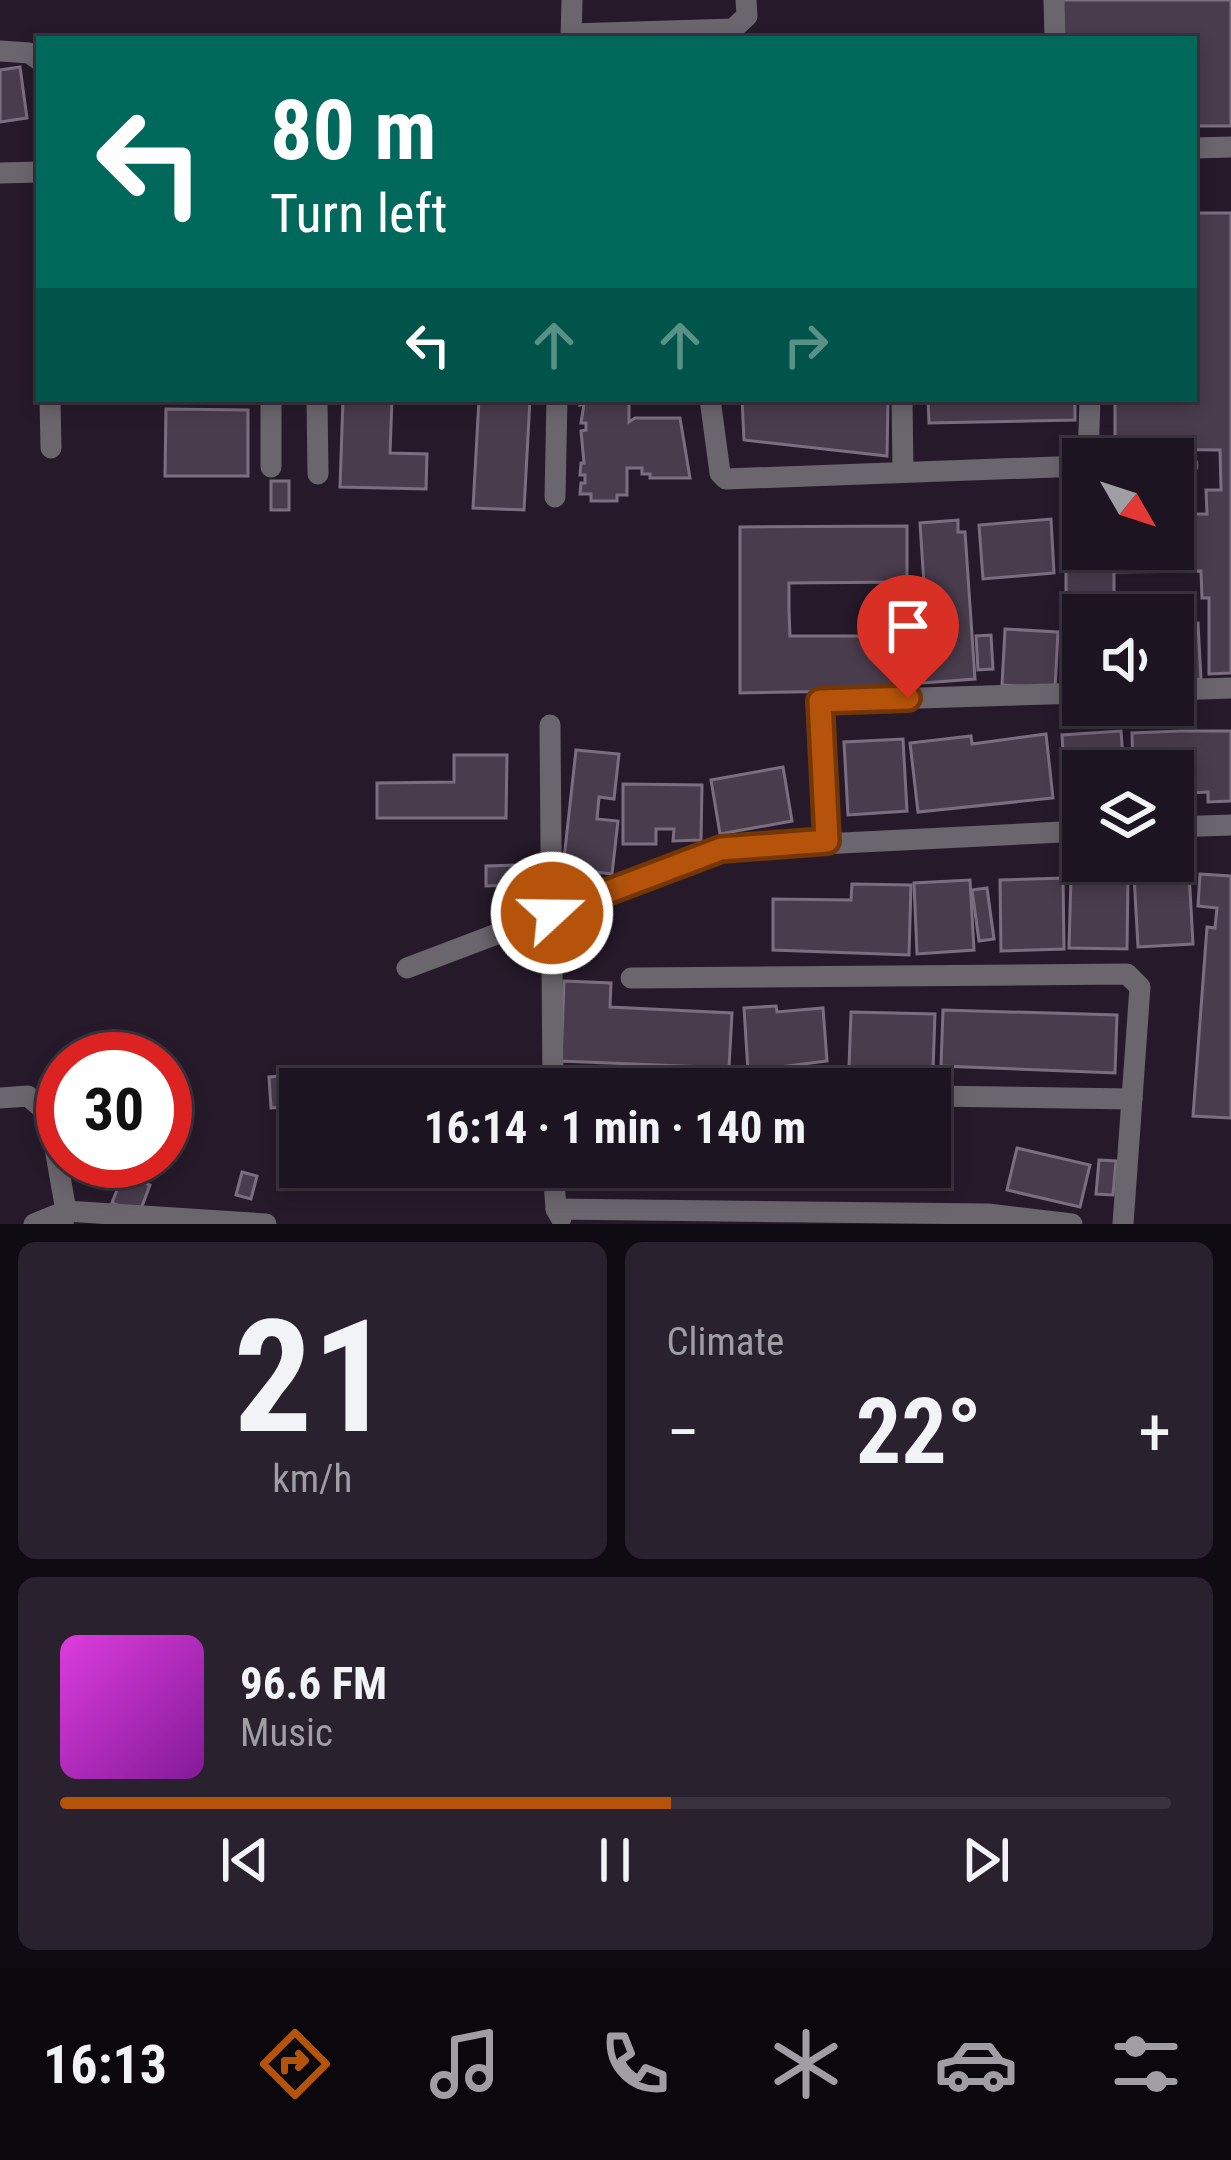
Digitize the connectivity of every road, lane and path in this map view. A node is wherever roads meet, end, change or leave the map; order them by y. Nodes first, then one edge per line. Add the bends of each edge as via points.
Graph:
1 (572, 0) edge
2 (746, 0) edge
3 (1054, 0) edge
4 (571, 36) edge
5 (1055, 36) edge
6 (0, 51) edge
7 (36, 58) edge
8 (1231, 147) edge
9 (1197, 148) edge
10 (36, 172) edge
11 (0, 173) edge
12 (50, 402) edge
13 (271, 402) edge
14 (317, 402) edge
15 (557, 402) edge
16 (710, 402) edge
17 (902, 402) edge
18 (1090, 402) edge
19 (1088, 438) edge
20 (51, 448) dead end
21 (1062, 463) edge
22 (271, 466) dead end
23 (903, 472) junction
24 (318, 474) dead end
25 (555, 497) dead end
26 (1231, 688) edge
27 (1194, 689) edge
28 (1062, 693) edge
29 (550, 725) dead end
30 (1231, 825) edge
31 (1194, 826) edge
32 (1062, 832) edge
33 (827, 841) junction
34 (552, 913) junction
35 (407, 968) dead end
36 (631, 978) dead end
37 (553, 1068) edge
38 (951, 1096) edge
39 (0, 1098) edge
40 (1132, 1100) junction
41 (64, 1217) edge
42 (560, 1217) edge
43 (34, 1224) edge
44 (266, 1224) edge
45 (1072, 1224) edge
46 (1124, 1224) edge

1 - 4 street
2 - 4 street via 747,16 733,29
3 - 5 street
6 - 7 street
8 - 9 street
10 - 11 street
12 - 20 street
13 - 22 street
14 - 24 street
15 - 25 street
16 - 23 street via 726,479
17 - 23 street
18 - 19 street
21 - 23 street
26 - 27 street
28 - 33 street via 820,701
29 - 34 street
30 - 31 street
32 - 33 street
33 - 34 street via 721,849
34 - 35 street
34 - 37 street
36 - 40 street via 1127,974 1141,987
38 - 40 street
39 - 41 street via 28,1096 49,1114
40 - 46 street
41 - 43 street
41 - 44 street
42 - 45 street via 988,1214

